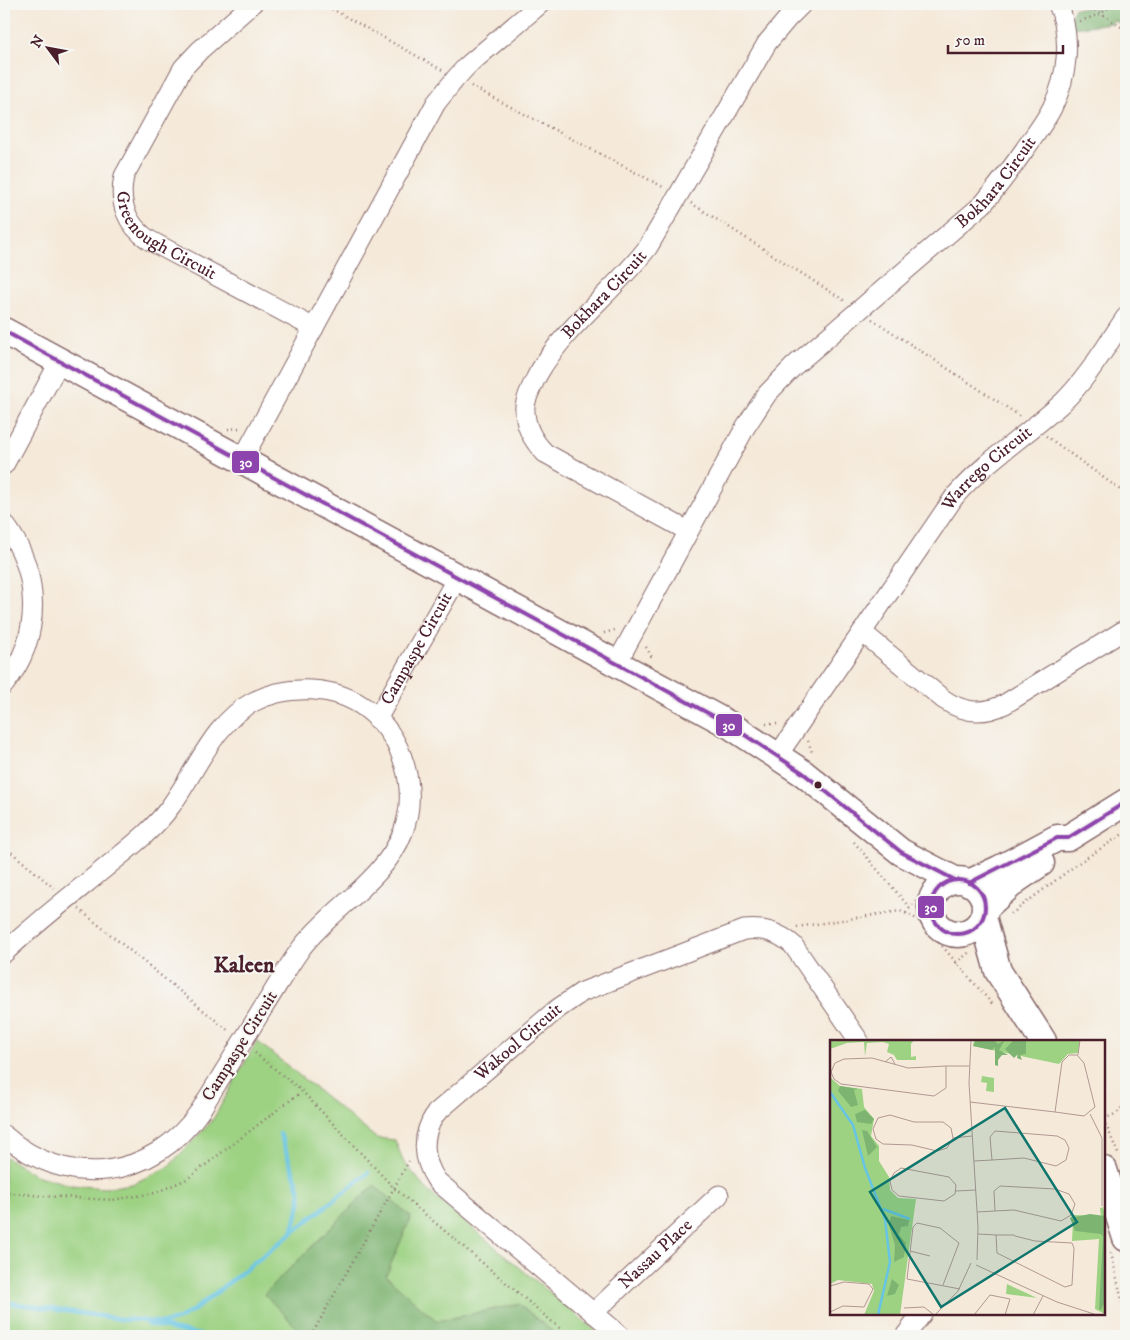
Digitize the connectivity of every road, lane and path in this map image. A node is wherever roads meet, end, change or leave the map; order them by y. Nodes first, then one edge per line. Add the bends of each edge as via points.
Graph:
1 (252, 4) edge
2 (323, 4) edge
3 (540, 4) edge
4 (802, 4) edge
5 (1058, 4) edge
6 (1087, 4) edge
7 (1112, 4) edge
8 (1101, 14) junction
9 (1064, 26) junction
10 (1126, 30) edge
11 (456, 78) junction
12 (679, 195) junction
13 (859, 310) junction
14 (1126, 317) edge
15 (314, 328) junction
16 (4, 331) edge
17 (60, 361) junction
18 (1034, 426) junction
19 (242, 460) junction
20 (4, 465) edge
21 (1126, 494) edge
22 (4, 523) edge
23 (688, 532) junction
24 (457, 578) junction
25 (1126, 629) edge
26 (862, 632) junction
27 (617, 663) junction
28 (4, 685) edge
29 (377, 719) junction
30 (778, 756) junction
31 (1126, 802) edge
32 (1126, 832) edge
33 (1068, 838) junction
34 (853, 841) dead end
35 (4, 846) edge
36 (901, 852) junction
37 (962, 881) junction
38 (68, 899) junction
39 (921, 903) junction
40 (992, 914) junction
41 (771, 931) junction
42 (957, 935) junction
43 (4, 953) edge
44 (998, 971) junction
45 (1000, 1012) dead end
46 (858, 1040) edge
47 (1042, 1040) edge
48 (242, 1042) junction
49 (1126, 1103) edge
50 (1105, 1119) edge
51 (1105, 1125) edge
52 (4, 1135) edge
53 (425, 1138) junction
54 (1112, 1164) edge
55 (394, 1188) junction
56 (720, 1195) dead end
57 (1118, 1244) edge
58 (593, 1313) junction
59 (921, 1315) edge
60 (1126, 1318) edge
61 (311, 1336) edge
62 (569, 1336) edge
63 (621, 1336) edge
64 (904, 1336) edge

1 - 15 street, Greenough Circuit via 183,68 128,168 122,185 123,204 135,228 149,240
2 - 11 path
3 - 11 street via 478,55
4 - 12 street, Bokhara Circuit via 767,43
5 - 9 street, Bokhara Circuit
6 - 8 path
7 - 8 path
8 - 9 path
8 - 10 path
9 - 13 street, Bokhara Circuit via 1065,67 1058,96 1006,176 970,216
11 - 12 path
11 - 15 street via 428,116
12 - 13 path
12 - 23 street, Bokhara Circuit via 637,262 554,349 527,395 525,414 533,440 545,453
13 - 18 path
13 - 23 street, Bokhara Circuit via 767,394
14 - 18 street, Warrego Circuit via 1083,380
15 - 19 street
16 - 17 street
17 - 19 street
17 - 20 street
18 - 21 path
18 - 26 street, Warrego Circuit via 976,474 955,496
19 - 24 street
22 - 28 street via 26,563 33,607 24,651
23 - 27 street, Bokhara Circuit
24 - 27 street
24 - 29 street, Campaspe Circuit
25 - 26 street via 1005,704 973,712 957,708 943,699
26 - 30 street, Warrego Circuit
27 - 30 street via 719,719
29 - 38 street, Campaspe Circuit via 367,709 349,700 318,690 291,690 253,702 222,728 160,819
29 - 48 street, Campaspe Circuit via 400,751 408,776 408,816 399,841 386,863 325,921 302,948
30 - 36 street
31 - 33 street
32 - 40 path
33 - 37 street via 1057,838 1000,869
33 - 40 street via 1065,845 1016,880
34 - 39 path
35 - 38 path
36 - 37 street
36 - 39 street
37 - 39 street via 941,886
37 - 40 street via 981,893
38 - 43 street, Campaspe Circuit
38 - 48 path
39 - 42 street via 937,926
40 - 42 street via 973,930
40 - 44 street
41 - 45 path via 900,911 923,924
41 - 46 street via 786,939 799,952
41 - 53 street, Wakool Circuit via 753,929 736,932 575,996 443,1107 431,1121
42 - 44 street
44 - 47 street
48 - 52 street, Campaspe Circuit via 191,1123 170,1144 144,1160 115,1169 70,1169 27,1153
48 - 55 path via 302,1091
49 - 50 path via 1117,1113
51 - 54 path
53 - 55 path
53 - 58 street via 425,1156 437,1181
54 - 57 street
55 - 61 path
55 - 62 path
56 - 58 street, Nassau Place
57 - 60 path
58 - 63 street
59 - 64 street

